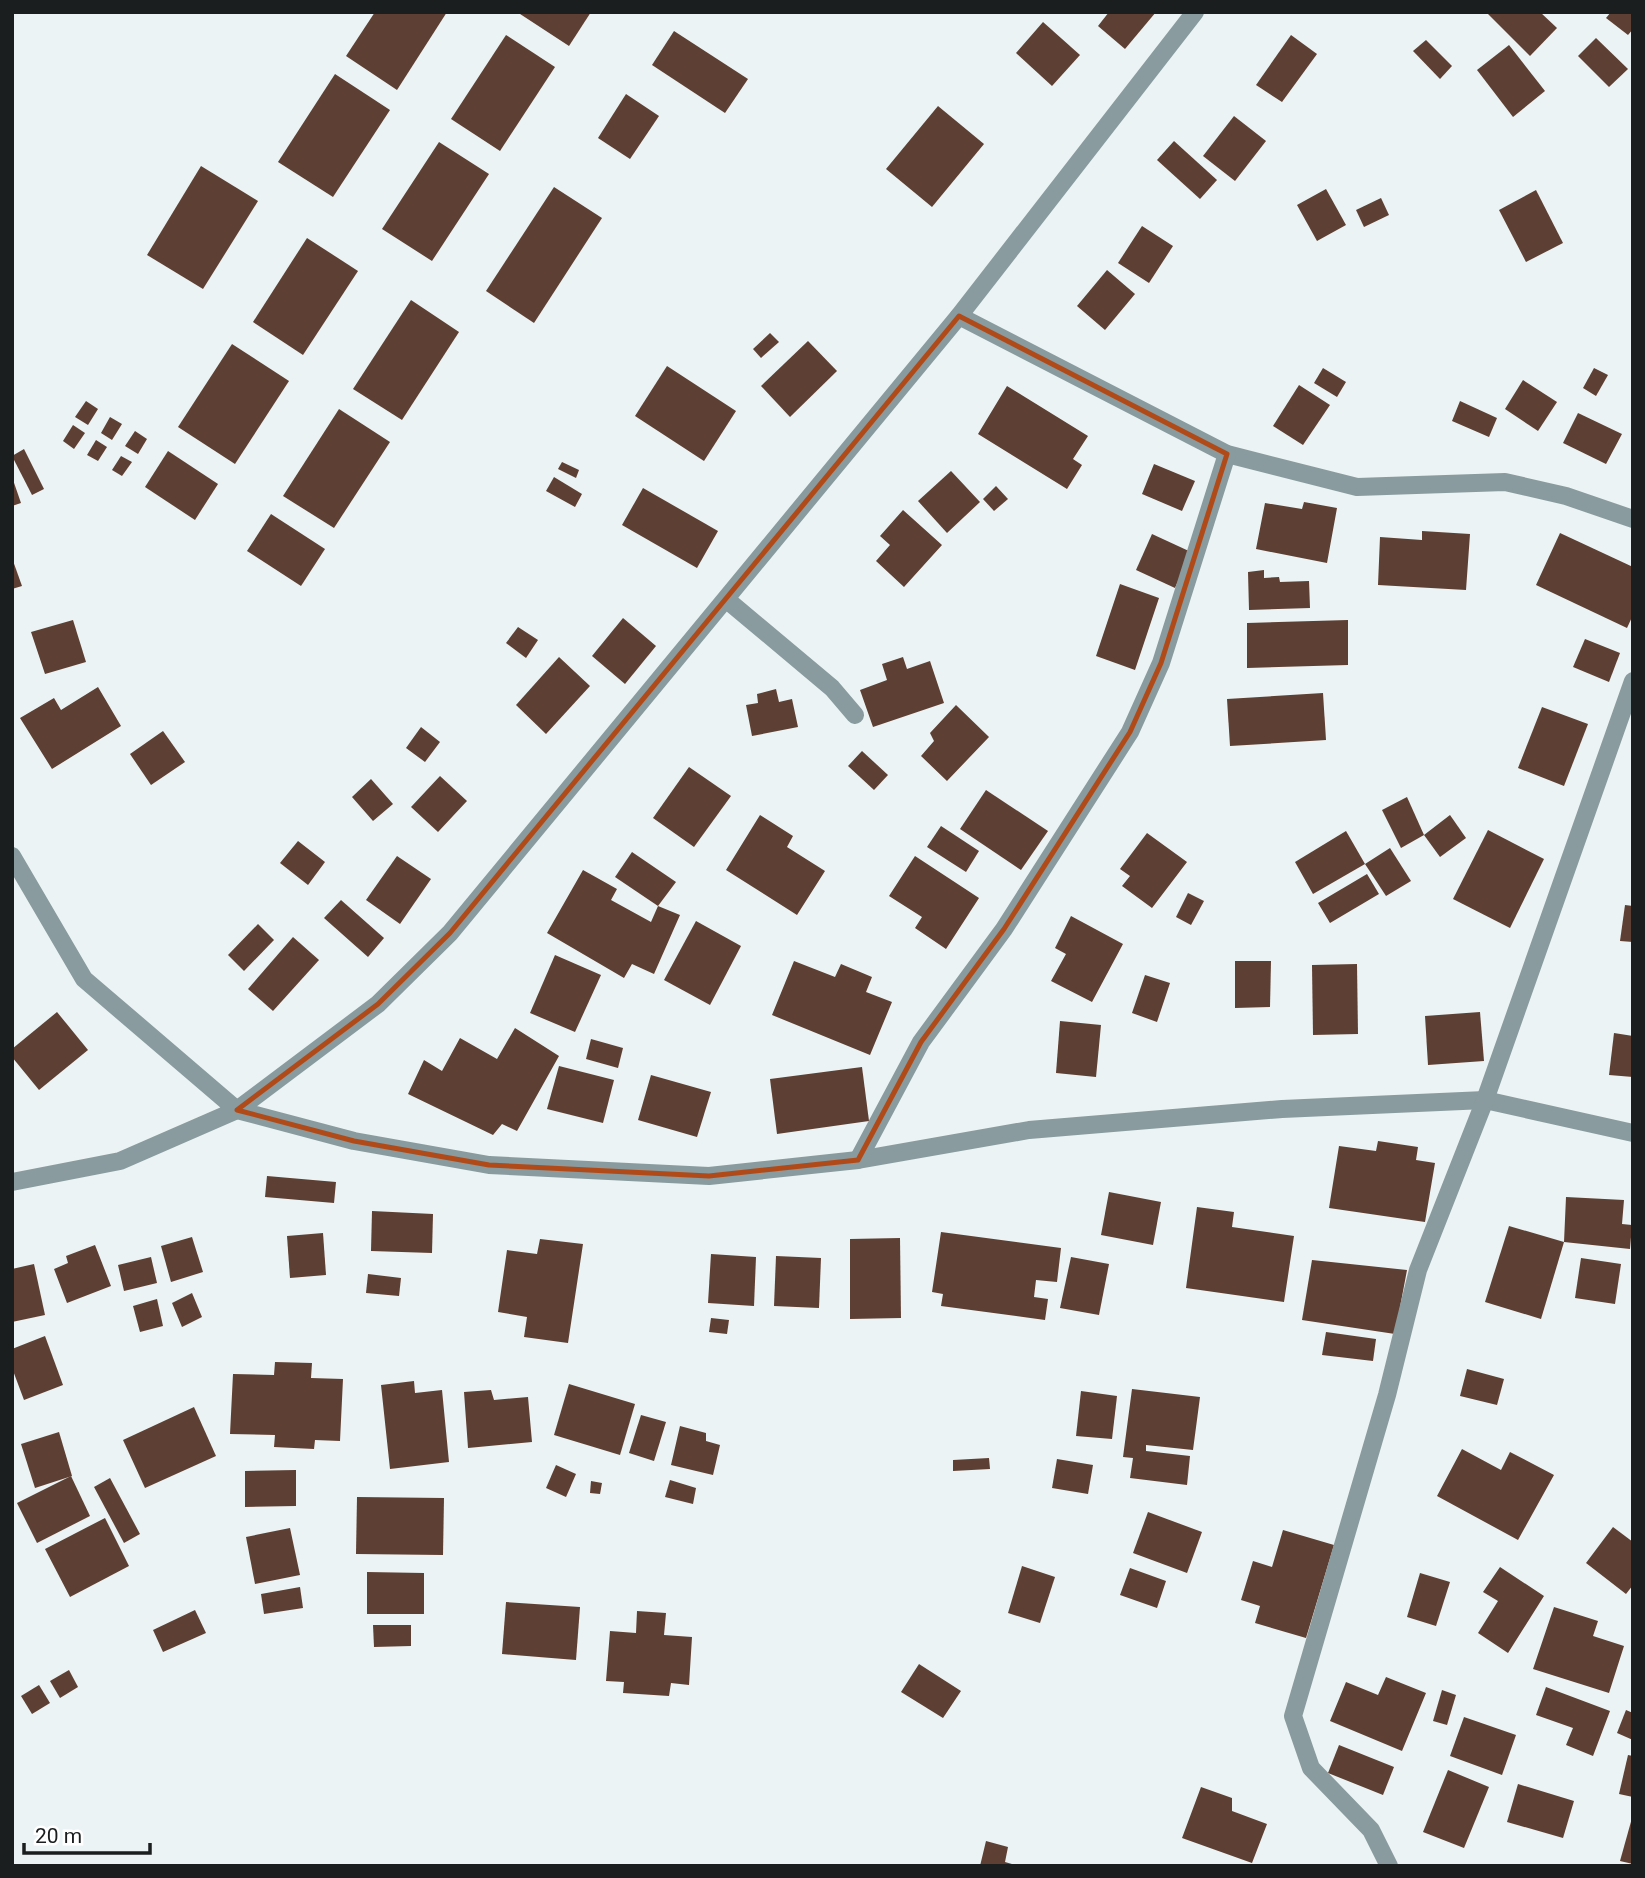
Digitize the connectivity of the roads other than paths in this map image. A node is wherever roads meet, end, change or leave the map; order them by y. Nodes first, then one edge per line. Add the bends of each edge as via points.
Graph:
1 (1195, 12) edge
2 (959, 316) junction
3 (1227, 454) junction
4 (1633, 519) edge
5 (727, 600) junction
6 (1633, 681) edge
7 (855, 715) dead end
8 (12, 856) edge
9 (1485, 1100) junction
10 (237, 1110) junction
11 (1633, 1133) edge
12 (858, 1160) junction
13 (12, 1182) edge
14 (1389, 1866) edge

1 - 2 street
2 - 3 street
2 - 5 street
3 - 4 street via 1357,487 1504,482 1566,496
3 - 12 street via 1161,663 1130,732 1004,929 921,1042
5 - 7 street via 832,688
5 - 10 street via 450,933 379,1004
6 - 9 street
8 - 10 street via 84,979
9 - 11 street
9 - 12 street via 1282,1109 1029,1130
9 - 14 street via 1419,1270 1293,1716 1311,1768 1371,1830
10 - 12 street via 354,1141 489,1165 709,1176
10 - 13 street via 120,1161

